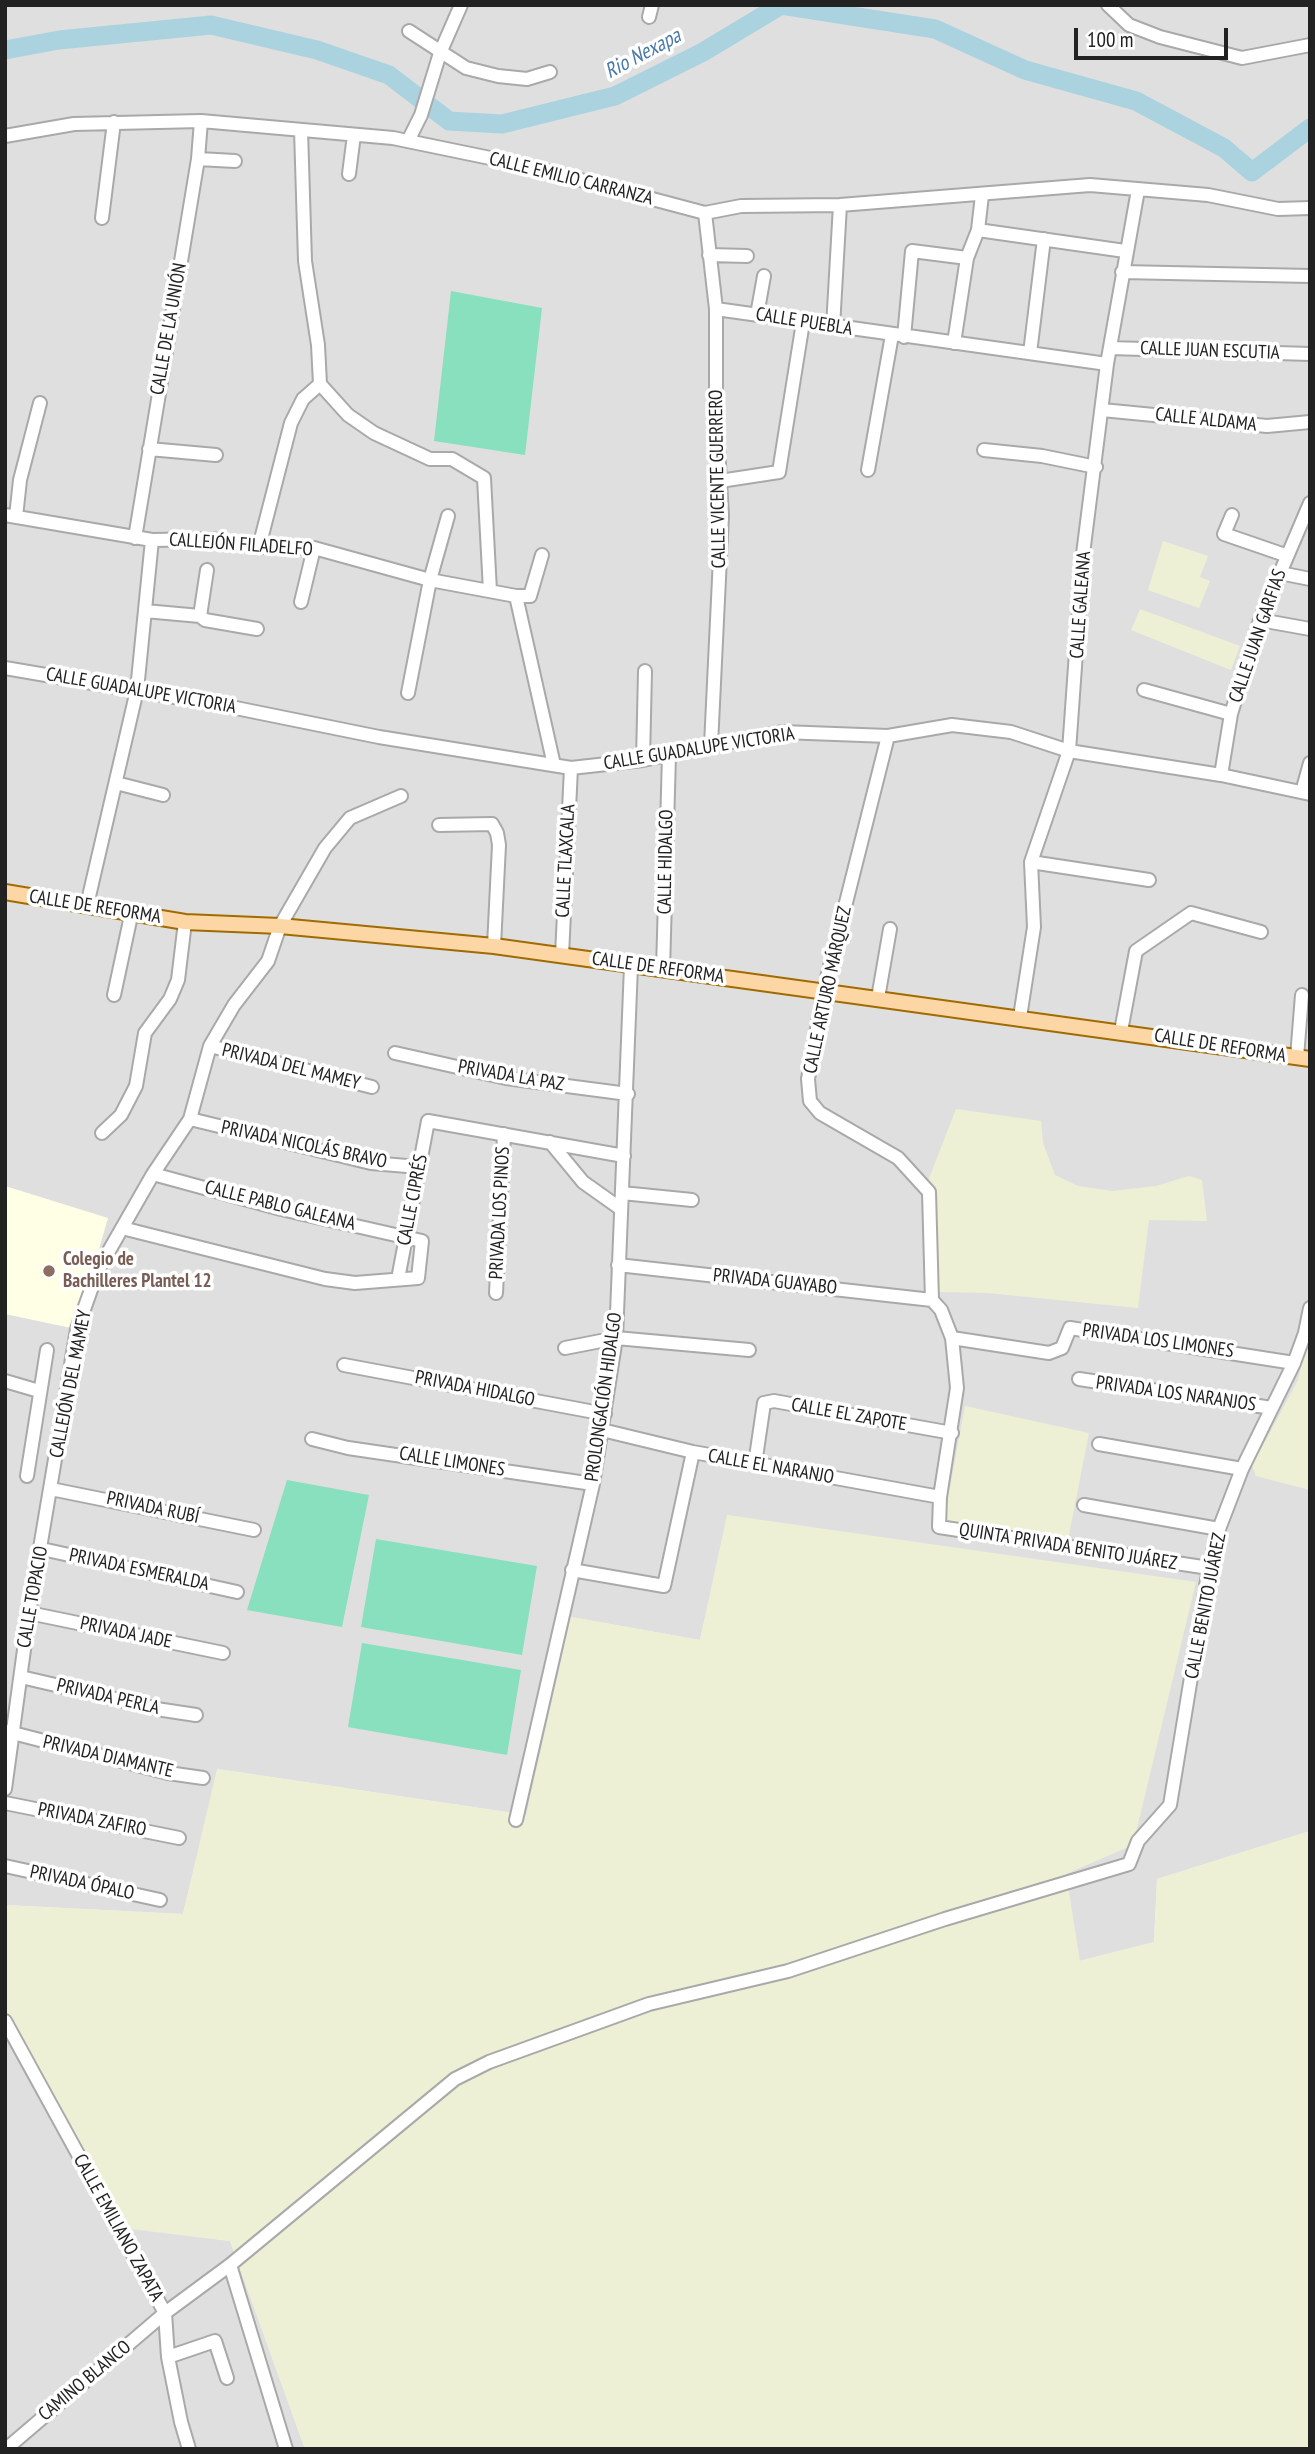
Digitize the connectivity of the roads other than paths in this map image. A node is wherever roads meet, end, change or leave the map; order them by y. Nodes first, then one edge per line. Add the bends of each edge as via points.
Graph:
1 (461, 5) edge
2 (1108, 5) edge
3 (410, 31) dead end
4 (1310, 45) edge
5 (440, 53) junction
6 (550, 72) dead end
7 (201, 121) junction
8 (114, 122) junction
9 (301, 130) junction
10 (355, 135) junction
11 (5, 136) edge
12 (408, 141) junction
13 (198, 159) junction
14 (235, 161) dead end
15 (349, 174) dead end
16 (1138, 190) junction
17 (982, 195) junction
18 (840, 205) junction
19 (1310, 208) edge
20 (705, 213) junction
21 (102, 218) dead end
22 (978, 230) junction
23 (1044, 239) junction
24 (1125, 251) junction
25 (709, 255) junction
26 (747, 256) dead end
27 (967, 258) junction
28 (1122, 272) junction
29 (764, 276) dead end
30 (1310, 276) edge
31 (716, 309) junction
32 (757, 315) junction
33 (803, 322) junction
34 (833, 327) junction
35 (898, 336) junction
36 (954, 343) junction
37 (1110, 348) junction
38 (1030, 353) junction
39 (1310, 354) edge
40 (1107, 364) junction
41 (320, 384) junction
42 (40, 402) dead end
43 (1102, 410) junction
44 (1310, 422) edge
45 (149, 449) junction
46 (984, 450) dead end
47 (216, 455) dead end
48 (1096, 467) junction
49 (868, 470) dead end
50 (720, 481) junction
51 (1310, 503) edge
52 (1232, 515) dead end
53 (10, 516) edge
54 (448, 516) dead end
55 (1304, 528) edge
56 (135, 538) junction
57 (152, 540) junction
58 (259, 547) junction
59 (314, 548) junction
60 (542, 555) dead end
61 (1285, 555) junction
62 (207, 570) dead end
63 (1280, 573) junction
64 (1310, 579) edge
65 (430, 580) junction
66 (490, 591) junction
67 (516, 596) junction
68 (302, 601) dead end
69 (145, 611) junction
70 (200, 616) junction
71 (1260, 620) junction
72 (257, 629) dead end
73 (1310, 629) edge
74 (5, 668) edge
75 (645, 671) dead end
76 (137, 690) junction
77 (1144, 690) dead end
78 (408, 693) dead end
79 (1231, 714) junction
80 (888, 736) junction
81 (711, 746) junction
82 (1069, 751) junction
83 (668, 755) junction
84 (643, 761) junction
85 (1310, 763) edge
86 (554, 765) junction
87 (571, 768) junction
88 (1221, 775) junction
89 (117, 783) junction
90 (1306, 793) edge
91 (163, 795) dead end
92 (401, 796) dead end
93 (439, 825) dead end
94 (1031, 862) junction
95 (1149, 880) dead end
96 (5, 892) edge
97 (87, 905) junction
98 (132, 911) junction
99 (185, 922) junction
100 (280, 926) junction
101 (890, 929) dead end
102 (1261, 932) dead end
103 (494, 946) junction
104 (562, 955) junction
105 (631, 966) junction
106 (663, 970) junction
107 (824, 990) junction
108 (114, 995) dead end
109 (1302, 995) dead end
110 (878, 998) junction
111 (1020, 1017) junction
112 (1121, 1031) junction
113 (210, 1046) junction
114 (394, 1053) dead end
115 (1303, 1058) edge
116 (372, 1087) dead end
117 (628, 1094) junction
118 (190, 1119) junction
119 (102, 1133) dead end
120 (505, 1134) junction
121 (550, 1142) junction
122 (624, 1156) junction
123 (419, 1167) junction
124 (153, 1174) junction
125 (622, 1194) junction
126 (692, 1200) dead end
127 (621, 1209) junction
128 (122, 1228) junction
129 (408, 1236) junction
130 (422, 1241) joint
131 (618, 1265) junction
132 (398, 1279) junction
133 (496, 1293) dead end
134 (932, 1300) junction
135 (1310, 1308) edge
136 (616, 1338) junction
137 (952, 1338) junction
138 (565, 1348) dead end
139 (47, 1350) dead end
140 (749, 1350) dead end
141 (1294, 1363) junction
142 (344, 1365) dead end
143 (1079, 1379) dead end
144 (5, 1381) edge
145 (39, 1391) junction
146 (1272, 1408) junction
147 (605, 1414) junction
148 (602, 1430) junction
149 (952, 1433) junction
150 (312, 1439) dead end
151 (1100, 1444) dead end
152 (694, 1452) junction
153 (755, 1464) junction
154 (1242, 1469) junction
155 (27, 1476) dead end
156 (593, 1484) junction
157 (51, 1489) junction
158 (940, 1497) junction
159 (1084, 1505) dead end
160 (938, 1516) joint
161 (1219, 1529) junction
162 (254, 1530) dead end
163 (42, 1549) junction
164 (1209, 1568) junction
165 (572, 1570) junction
166 (237, 1592) dead end
167 (29, 1613) junction
168 (223, 1653) dead end
169 (21, 1677) junction
170 (196, 1714) dead end
171 (9, 1733) edge
172 (203, 1778) dead end
173 (5, 1790) edge
174 (5, 1803) edge
175 (516, 1820) dead end
176 (180, 1838) dead end
177 (1129, 1864) joint
178 (5, 1866) edge
179 (160, 1900) dead end
180 (5, 2021) edge
181 (230, 2265) junction
182 (165, 2313) junction
183 (168, 2357) junction
184 (227, 2378) dead end
185 (6, 2449) edge
186 (189, 2449) edge
187 (286, 2449) edge

1 - 5 street
2 - 4 street via 1129,24 1160,37 1242,58
3 - 5 street
5 - 6 street via 466,68 498,76 527,79
5 - 12 street
7 - 8 street, CALLE EMILIO CARRANZA
7 - 9 street, CALLE EMILIO CARRANZA
7 - 13 street, CALLE DE LA UNIÓN
8 - 11 street, CALLE EMILIO CARRANZA
8 - 21 street
9 - 10 street, CALLE EMILIO CARRANZA
9 - 41 street via 304,261
10 - 12 street, CALLE EMILIO CARRANZA
10 - 15 street
12 - 20 street, CALLE EMILIO CARRANZA via 524,165
13 - 14 street
13 - 45 street, CALLE DE LA UNIÓN
16 - 17 street, CALLE EMILIO CARRANZA via 1090,185
16 - 19 street, CALLE EMILIO CARRANZA via 1208,195 1278,209
16 - 24 street, CALLE GALEANA
17 - 18 street, CALLE EMILIO CARRANZA
17 - 22 street
18 - 20 street, CALLE EMILIO CARRANZA via 741,206
18 - 34 street
20 - 25 street, CALLE VICENTE GUERRERO
22 - 23 street
22 - 27 street
23 - 24 street
23 - 38 street
24 - 28 street, CALLE GALEANA
25 - 26 street
25 - 31 street, CALLE VICENTE GUERRERO
27 - 35 street via 912,251
27 - 36 street
28 - 30 street
28 - 37 street, CALLE GALEANA
29 - 32 street
31 - 32 street, CALLE PUEBLA
31 - 50 street, CALLE VICENTE GUERRERO
32 - 33 street, CALLE PUEBLA
33 - 34 street, CALLE PUEBLA
33 - 50 street via 779,472
34 - 35 street, CALLE PUEBLA
35 - 36 street, CALLE PUEBLA
35 - 49 street
36 - 38 street, CALLE PUEBLA
37 - 39 street, CALLE JUAN ESCUTIA
37 - 40 street, CALLE GALEANA
38 - 40 street, CALLE PUEBLA
40 - 43 street, CALLE GALEANA
41 - 58 street via 303,399 291,423
41 - 66 street via 348,415 374,433 430,460 452,459 484,478
42 - 53 street
43 - 44 street, CALLE ALDAMA via 1267,426
43 - 48 street, CALLE GALEANA
45 - 47 street
45 - 56 street, CALLE DE LA UNIÓN
46 - 48 street
48 - 82 street, CALLE GALEANA via 1083,554
50 - 81 street, CALLE VICENTE GUERRERO
51 - 55 street, CALLE JUAN GARFIAS
52 - 61 street via 1224,534
53 - 56 street, CALLEJÓN FILADELFO
54 - 65 street
55 - 61 street, CALLE JUAN GARFIAS
56 - 57 street, CALLEJÓN FILADELFO
57 - 58 street, CALLEJÓN FILADELFO via 212,539
57 - 69 street
58 - 59 street, CALLEJÓN FILADELFO
59 - 65 street, CALLEJÓN FILADELFO
59 - 68 street
60 - 67 street, CALLEJÓN FILADELFO via 530,596
61 - 63 street, CALLE JUAN GARFIAS
62 - 70 street
63 - 64 street
63 - 71 street, CALLE JUAN GARFIAS
65 - 66 street, CALLEJÓN FILADELFO
65 - 78 street
66 - 67 street, CALLEJÓN FILADELFO
67 - 86 street
69 - 70 street
69 - 76 street
70 - 72 street
71 - 73 street
71 - 79 street, CALLE JUAN GARFIAS
74 - 76 street, CALLE GUADALUPE VICTORIA
75 - 84 street
76 - 86 street, CALLE GUADALUPE VICTORIA
76 - 89 street
77 - 79 street
79 - 88 street, CALLE JUAN GARFIAS
80 - 81 street, CALLE GUADALUPE VICTORIA via 782,732
80 - 82 street, CALLE GUADALUPE VICTORIA via 952,725 1011,732
80 - 107 street, CALLE ARTURO MÁRQUEZ
81 - 83 street, CALLE GUADALUPE VICTORIA
82 - 88 street, CALLE GUADALUPE VICTORIA
82 - 94 street, CALLE GALEANA
83 - 84 street, CALLE GUADALUPE VICTORIA
83 - 106 street, CALLE HIDALGO
84 - 87 street, CALLE GUADALUPE VICTORIA
85 - 90 street
86 - 87 street, CALLE GUADALUPE VICTORIA
87 - 104 street, CALLE TLAXCALA
88 - 90 street, CALLE GUADALUPE VICTORIA
89 - 91 street
89 - 97 street
92 - 100 street, CALLEJÓN DEL MAMEY via 350,818 325,848
93 - 103 street via 492,824 497,833
94 - 95 street
94 - 111 street, CALLE GALEANA via 1034,927
96 - 97 main road, CALLE DE REFORMA
97 - 98 main road, CALLE DE REFORMA
98 - 99 main road, CALLE DE REFORMA
98 - 108 street
99 - 100 main road, CALLE DE REFORMA
99 - 119 street via 174,990 145,1033 136,1086 121,1115
100 - 103 main road, CALLE DE REFORMA
100 - 113 street, CALLEJÓN DEL MAMEY via 268,961
101 - 110 street
102 - 112 street via 1191,913 1136,951
103 - 104 main road, CALLE DE REFORMA
104 - 105 main road, CALLE DE REFORMA
105 - 106 main road, CALLE DE REFORMA
105 - 117 street, PROLONGACIÓN HIDALGO
106 - 107 main road, CALLE DE REFORMA
107 - 110 main road, CALLE DE REFORMA
107 - 134 street, CALLE ARTURO MÁRQUEZ via 808,1079 810,1101 820,1113 898,1158 929,1192
109 - 115 street
110 - 111 main road, CALLE DE REFORMA
111 - 112 main road, CALLE DE REFORMA
112 - 115 main road, CALLE DE REFORMA
113 - 116 street, PRIVADA DEL MAMEY
113 - 118 street, CALLEJÓN DEL MAMEY
114 - 117 street, PRIVADA LA PAZ via 506,1078
117 - 122 street, PROLONGACIÓN HIDALGO
118 - 123 street, PRIVADA NICOLÁS BRAVO via 372,1163
118 - 124 street, CALLEJÓN DEL MAMEY
120 - 121 street
120 - 123 street, CALLE CIPRÉS via 429,1121
120 - 133 street, PRIVADA LOS PINOS
121 - 122 street
121 - 127 street via 583,1182
122 - 125 street, PROLONGACIÓN HIDALGO
123 - 129 street, CALLE CIPRÉS
124 - 128 street, CALLEJÓN DEL MAMEY
124 - 129 street, CALLE PABLO GALEANA via 281,1209
125 - 126 street
125 - 127 street, PROLONGACIÓN HIDALGO
127 - 131 street, PROLONGACIÓN HIDALGO
128 - 132 street via 325,1279 355,1283
128 - 157 street, CALLEJÓN DEL MAMEY via 97,1270 77,1329
129 - 130 street, CALLE PABLO GALEANA
129 - 132 street, CALLE CIPRÉS
130 - 132 street, CALLE CIPRÉS via 418,1278
131 - 134 street, PRIVADA GUAYABO
131 - 136 street, PROLONGACIÓN HIDALGO
134 - 137 street, CALLE ARTURO MÁRQUEZ
135 - 141 street, CALLE BENITO JUÁREZ
136 - 138 street
136 - 140 street
136 - 147 street, PROLONGACIÓN HIDALGO
137 - 141 street, PRIVADA LOS LIMONES via 1049,1353 1062,1348 1070,1328
137 - 149 street, CALLE ARTURO MÁRQUEZ via 957,1388
139 - 145 street
141 - 146 street, CALLE BENITO JUÁREZ
142 - 147 street, PRIVADA HIDALGO
143 - 146 street, PRIVADA LOS NARANJOS
144 - 145 street
145 - 155 street
146 - 154 street, CALLE BENITO JUÁREZ
147 - 148 street, PROLONGACIÓN HIDALGO
148 - 152 street, CALLE EL NARANJO
148 - 156 street, PROLONGACIÓN HIDALGO
149 - 153 street, CALLE EL ZAPOTE via 764,1403
149 - 158 street, CALLE ARTURO MÁRQUEZ
150 - 156 street, CALLE LIMONES
151 - 154 street
152 - 153 street, CALLE EL NARANJO
152 - 165 street via 664,1586
153 - 158 street, CALLE EL NARANJO
154 - 161 street, CALLE BENITO JUÁREZ
156 - 165 street, PROLONGACIÓN HIDALGO
157 - 162 street, PRIVADA RUBÍ
157 - 163 street, CALLE TOPACIO
158 - 160 street, CALLE ARTURO MÁRQUEZ
159 - 161 street
160 - 164 street, QUINTA PRIVADA BENITO JUÁREZ via 939,1527
161 - 164 street, CALLE BENITO JUÁREZ
163 - 166 street, PRIVADA ESMERALDA
163 - 167 street, CALLE TOPACIO
164 - 177 street, CALLE BENITO JUÁREZ via 1170,1805 1138,1841
165 - 175 street, PROLONGACIÓN HIDALGO
167 - 168 street, PRIVADA JADE
167 - 169 street, CALLE TOPACIO
169 - 170 street, PRIVADA PERLA
169 - 171 street, CALLE TOPACIO
171 - 172 street, PRIVADA DIAMANTE
171 - 173 street, CALLE TOPACIO
174 - 176 street, PRIVADA ZAFIRO
177 - 181 street, CAMINO BLANCO via 788,1971 649,2004 489,2062 455,2080
178 - 179 street, PRIVADA ÓPALO
180 - 182 street, CALLE EMILIANO ZAPATA
181 - 182 street, CAMINO BLANCO
181 - 187 street
182 - 183 street, CALLE EMILIANO ZAPATA
182 - 185 street, CAMINO BLANCO
183 - 184 street via 215,2341
183 - 186 street, CALLE EMILIANO ZAPATA

